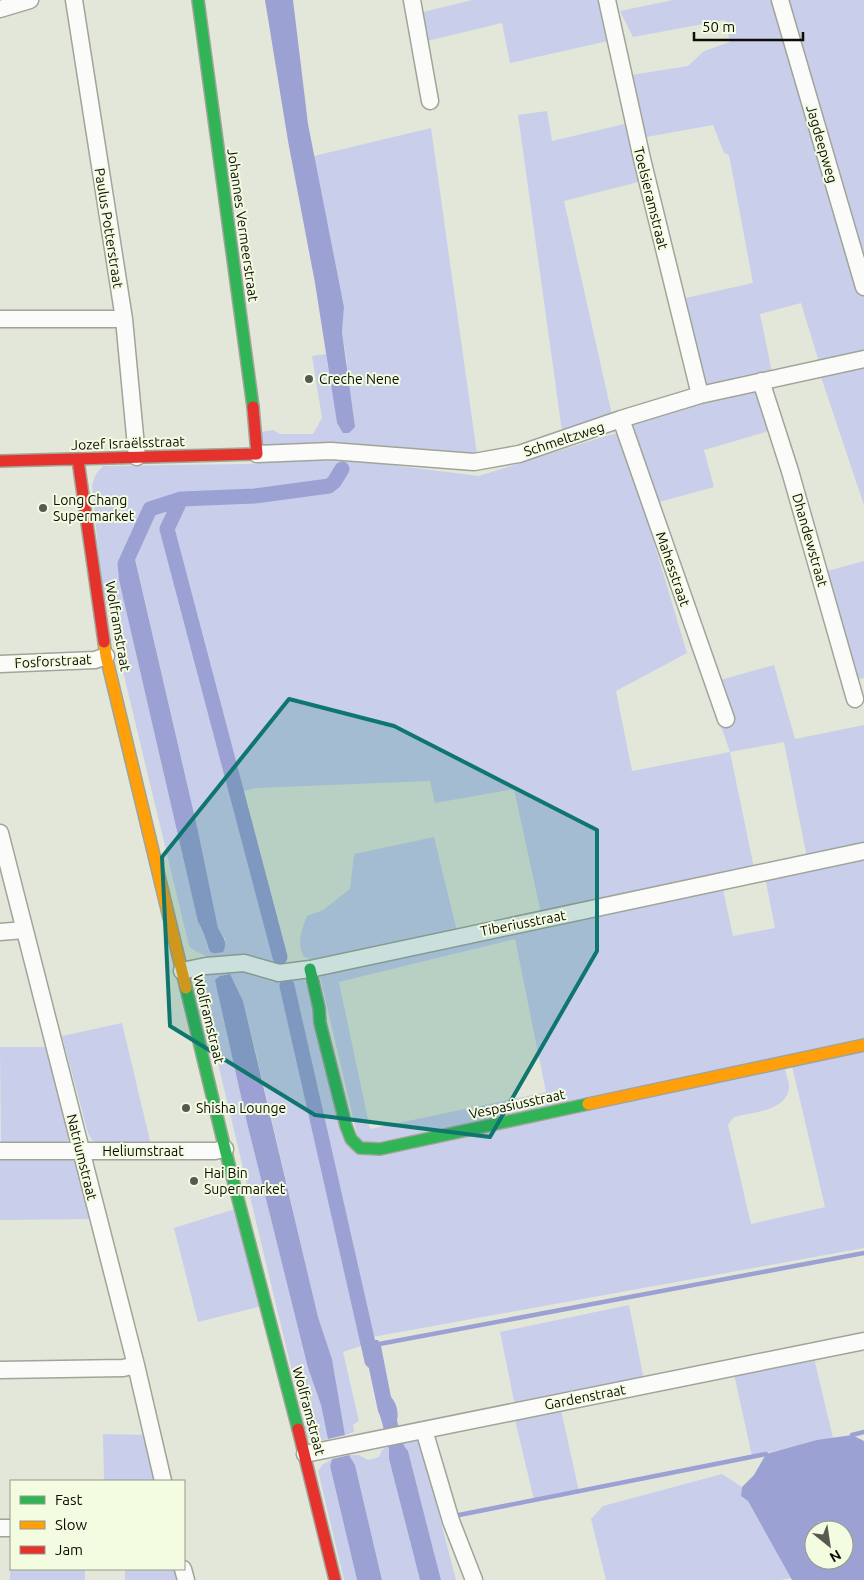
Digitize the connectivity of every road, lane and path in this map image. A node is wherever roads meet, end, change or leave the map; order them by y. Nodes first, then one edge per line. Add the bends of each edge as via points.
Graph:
1 (30, 0) edge
2 (74, 0) edge
3 (198, 0) edge
4 (412, 0) edge
5 (607, 0) edge
6 (780, 0) edge
7 (0, 8) edge
8 (430, 102) dead end
9 (864, 287) edge
10 (0, 318) edge
11 (124, 319) junction
12 (864, 358) edge
13 (761, 381) junction
14 (700, 395) junction
15 (621, 419) junction
16 (257, 454) junction
17 (137, 458) junction
18 (78, 460) junction
19 (0, 461) edge
20 (106, 656) junction
21 (0, 664) edge
22 (855, 699) dead end
23 (726, 719) dead end
24 (0, 833) edge
25 (864, 851) edge
26 (24, 930) junction
27 (0, 932) edge
28 (310, 969) junction
29 (182, 971) junction
30 (864, 1044) edge
31 (225, 1149) junction
32 (0, 1151) edge
33 (81, 1151) junction
34 (864, 1341) edge
35 (136, 1365) junction
36 (0, 1370) edge
37 (417, 1431) junction
38 (305, 1454) junction
39 (163, 1480) edge
40 (335, 1580) edge
41 (474, 1580) edge

1 - 7 street
2 - 11 street, Paulus Potterstraat
3 - 16 street, Johannes Vermeerstraat
4 - 8 street
5 - 14 street, Toelsieramstraat
6 - 9 street, Jagdeepweg
10 - 11 street
11 - 17 street, Paulus Potterstraat
12 - 13 street, Schmeltzweg
13 - 14 street, Schmeltzweg
13 - 22 street, Dhandewstraat
14 - 15 street, Schmeltzweg
15 - 16 street, Schmeltzweg via 519,454 474,462 331,451
15 - 23 street, Mahesstraat
16 - 17 street, Jozef Israëlsstraat
17 - 18 street, Jozef Israëlsstraat
18 - 19 street, Jozef Israëlsstraat
18 - 20 street, Wolframstraat
20 - 21 street, Fosforstraat via 95,660
20 - 29 street, Wolframstraat
24 - 26 street, Natriumstraat
25 - 28 street, Tiberiusstraat
26 - 27 street
26 - 33 street, Natriumstraat
28 - 29 street, Tiberiusstraat via 279,973 244,963
28 - 30 street, Vespasiusstraat via 346,1126 351,1139 360,1148 380,1149
29 - 31 street, Wolframstraat
31 - 33 street, Heliumstraat
31 - 38 street, Wolframstraat
32 - 33 street, Heliumstraat
33 - 35 street, Natriumstraat
34 - 37 street, Gardenstraat
35 - 36 street via 123,1368
35 - 39 street, Natriumstraat
37 - 38 street, Gardenstraat
37 - 41 street
38 - 40 street, Wolframstraat

